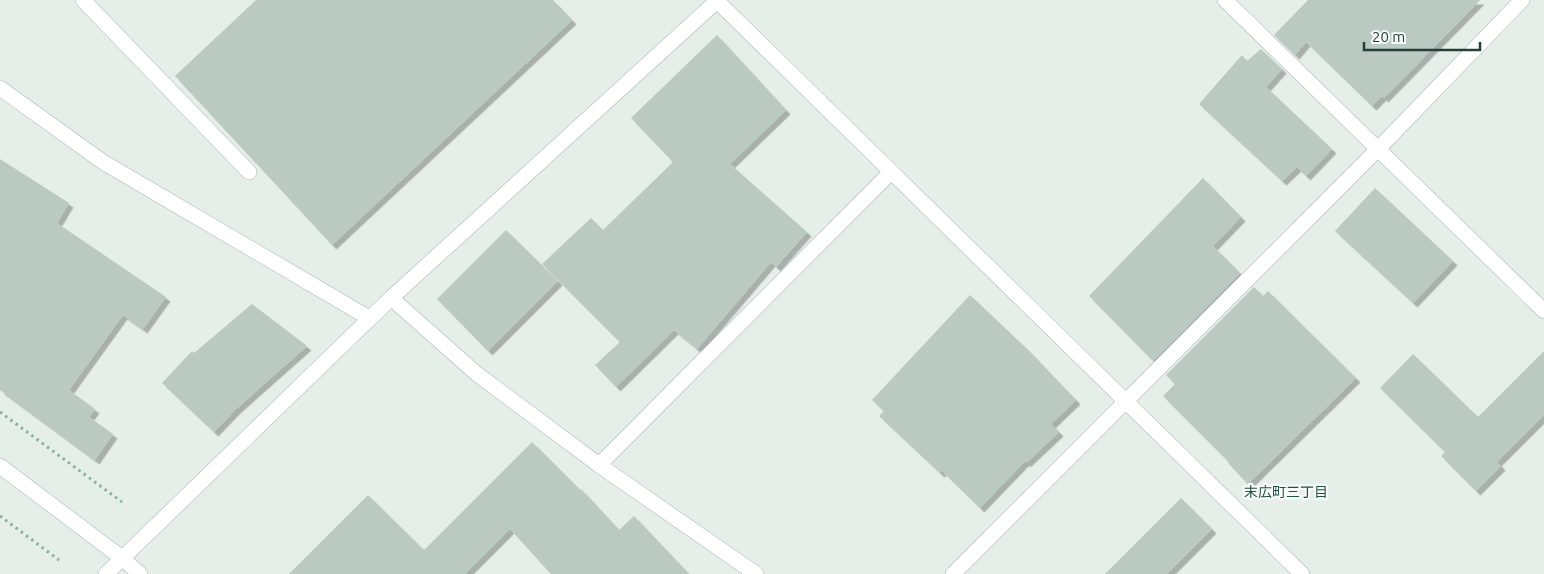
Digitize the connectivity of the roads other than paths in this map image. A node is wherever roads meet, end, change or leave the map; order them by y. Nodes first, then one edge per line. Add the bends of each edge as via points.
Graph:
1 (83, 0) edge
2 (1225, 0) edge
3 (1522, 0) edge
4 (718, 1) edge
5 (0, 88) edge
6 (1379, 148) junction
7 (249, 172) dead end
8 (892, 172) junction
9 (391, 298) junction
10 (1544, 311) edge
11 (369, 318) junction
12 (1126, 400) junction
13 (599, 464) junction
14 (0, 466) edge
15 (122, 558) junction
16 (106, 574) edge
17 (140, 574) edge
18 (756, 574) edge
19 (953, 574) edge
20 (1302, 574) edge

1 - 7 street
2 - 6 street
3 - 6 street
4 - 8 street
4 - 9 street
5 - 11 street via 104,162
6 - 10 street
6 - 12 street
8 - 12 street
8 - 13 street
9 - 11 street
9 - 13 street via 477,374
11 - 15 street
12 - 19 street
12 - 20 street
13 - 18 street
14 - 15 street
15 - 16 street
15 - 17 street

